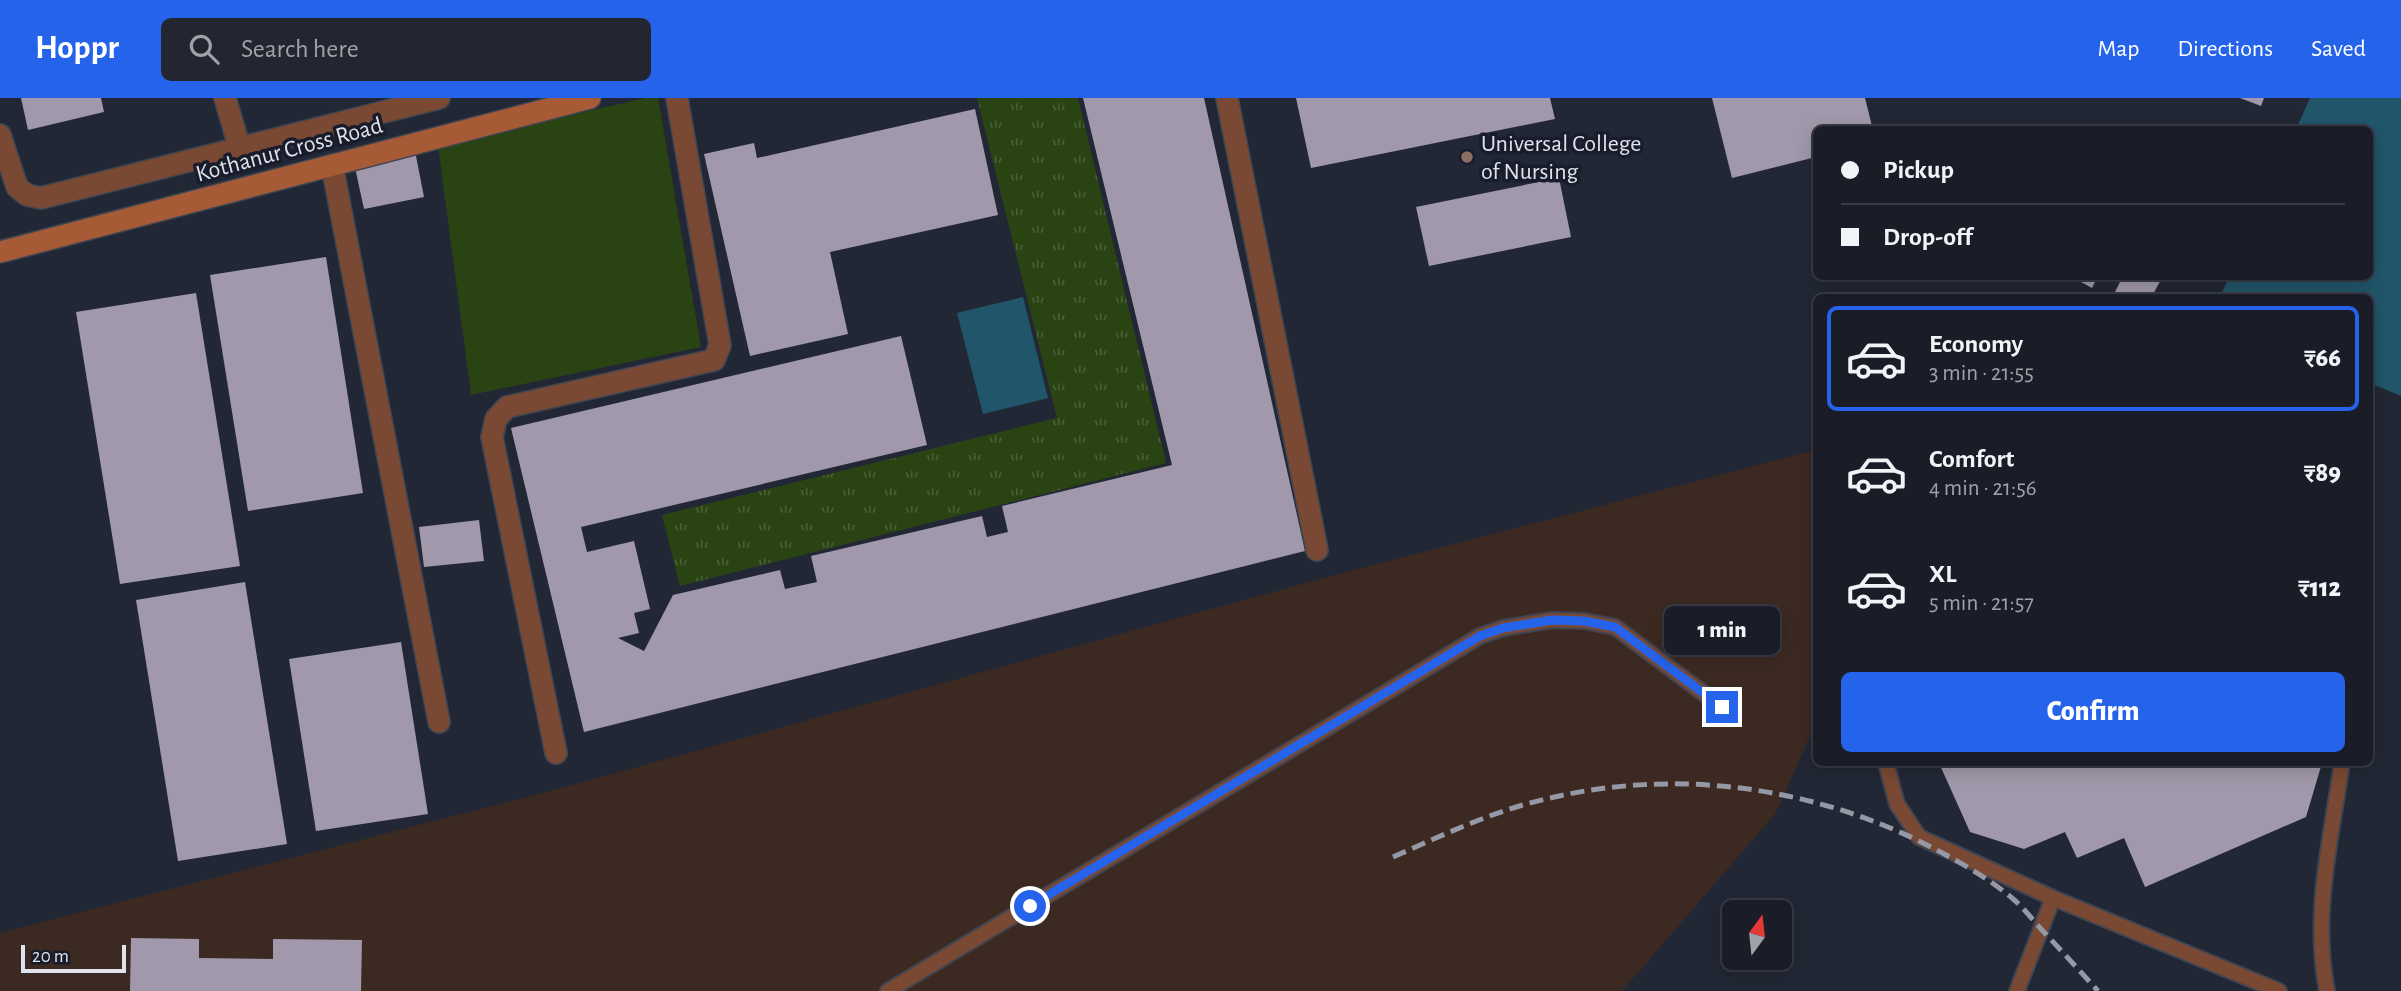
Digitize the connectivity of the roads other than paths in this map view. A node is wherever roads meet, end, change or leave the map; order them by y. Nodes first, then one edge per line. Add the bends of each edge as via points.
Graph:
1 (225, 98) edge
2 (439, 98) edge
3 (590, 98) edge
4 (677, 98) edge
5 (1227, 98) edge
6 (0, 135) edge
7 (240, 149) junction
8 (332, 165) junction
9 (0, 252) edge
10 (1317, 550) dead end
11 (1722, 707) dead end
12 (439, 722) dead end
13 (556, 753) dead end
14 (1887, 766) edge
15 (2342, 766) edge
16 (2053, 898) junction
17 (888, 991) edge
18 (2017, 991) edge
19 (2279, 991) edge
20 (2327, 991) edge

1 - 7 street
2 - 7 street
3 - 8 street, Kothanur Cross Road
4 - 13 street via 720,345 714,360 507,407 496,419 492,437
5 - 10 street
6 - 7 street via 17,187 41,198
8 - 9 street, Kothanur Cross Road
8 - 12 street
11 - 17 lane via 1615,627 1552,620 1503,628 1480,636
14 - 16 lane via 1897,804 1919,837
15 - 20 lane via 2321,902
16 - 18 lane
16 - 19 lane

